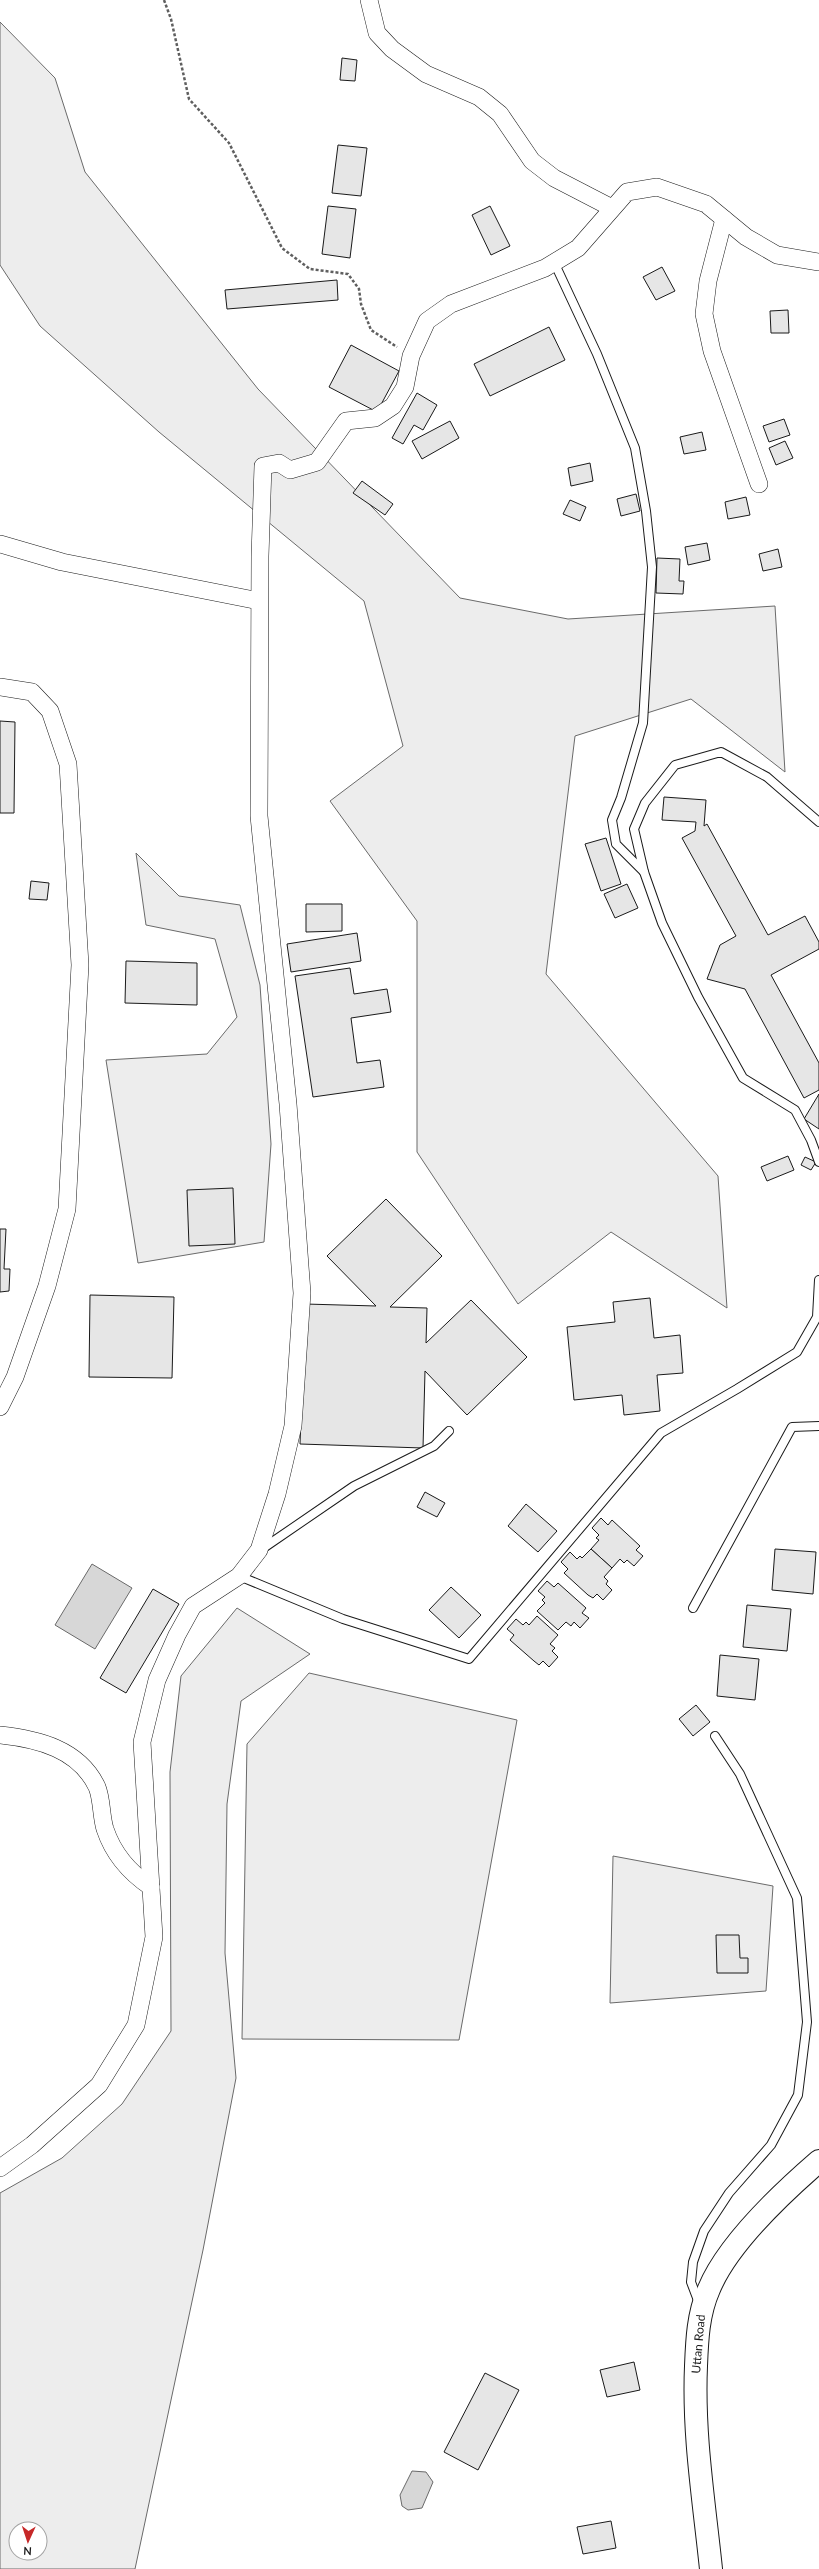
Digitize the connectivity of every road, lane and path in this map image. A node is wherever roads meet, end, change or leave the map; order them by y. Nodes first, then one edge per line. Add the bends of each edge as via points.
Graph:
1 (164, 0) edge
2 (369, 0) edge
3 (612, 208) junction
4 (724, 219) junction
5 (554, 262) junction
6 (819, 262) edge
7 (411, 356) junction
8 (759, 484) dead end
9 (0, 544) edge
10 (259, 601) junction
11 (0, 687) edge
12 (819, 822) edge
13 (644, 872) junction
14 (819, 1162) edge
15 (819, 1280) edge
16 (0, 1407) edge
17 (819, 1426) edge
18 (450, 1430) dead end
19 (259, 1550) junction
20 (239, 1576) junction
21 (693, 1608) dead end
22 (0, 1735) edge
23 (715, 1736) dead end
24 (151, 1887) junction
25 (819, 2161) edge
26 (0, 2168) edge
27 (701, 2310) junction
28 (711, 2569) edge

1 - 7 path via 171,19 189,99 229,143 282,248 310,269 348,274 359,289 361,304 371,330
2 - 3 street via 377,33 392,49 426,74 479,97 500,114 532,161 554,178
3 - 4 street via 627,192 658,187 706,204
3 - 5 street via 578,248
4 - 6 street via 746,237 777,255
4 - 8 street via 708,281 704,314 712,351
5 - 7 street via 545,268 451,304 427,321
5 - 13 lane via 598,354 635,448 646,511 652,567 643,723 612,820 616,844
7 - 10 street via 405,387 392,406 375,418 346,421 317,462 290,470 279,463 263,466
9 - 10 street via 62,562
10 - 19 street via 259,816 288,1104 302,1293 293,1426 277,1494
11 - 16 street via 32,692 50,712 68,764 80,965 67,1209 47,1286 15,1377
12 - 13 lane via 767,777 721,752 675,765 645,803 634,829
13 - 14 lane via 662,924 743,1078 795,1110
15 - 20 lane via 817,1317 797,1352 661,1433 469,1659 343,1619
17 - 21 lane via 792,1427
18 - 19 lane via 434,1446 354,1486
19 - 20 street
20 - 24 street via 194,1606 177,1635 157,1680 142,1742
22 - 24 street via 28,1738 66,1752 85,1770 97,1788 105,1829 125,1866
23 - 27 lane via 740,1774 797,1898 807,2022 798,2095 771,2145 729,2193 704,2231 693,2262 691,2282
24 - 26 street via 154,1937 136,2025 99,2085 32,2145
25 - 27 main road, Uttan Road via 757,2222 726,2260 710,2287
27 - 28 main road, Uttan Road via 696,2372 696,2434

